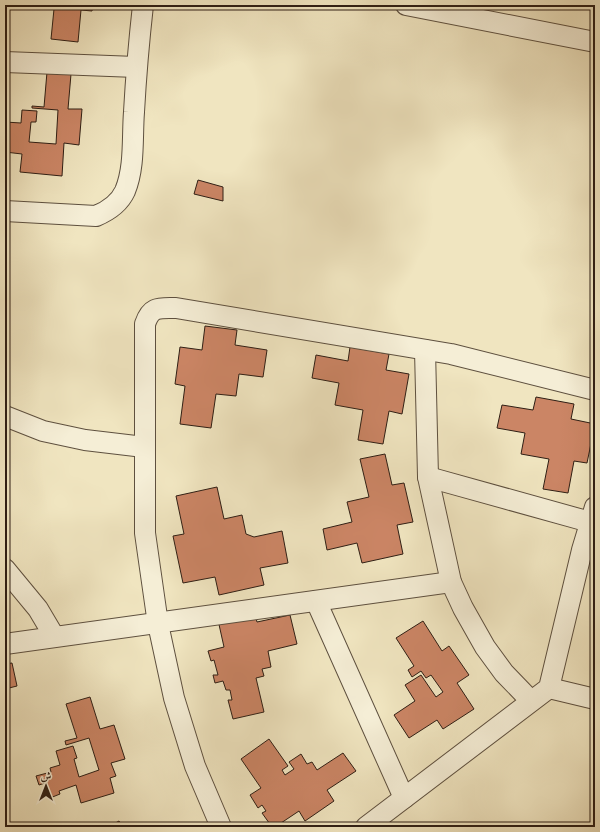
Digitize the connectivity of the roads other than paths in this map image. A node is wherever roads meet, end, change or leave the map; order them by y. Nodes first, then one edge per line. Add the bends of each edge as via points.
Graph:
1 (143, 5) edge
2 (406, 5) edge
3 (595, 42) edge
4 (5, 62) edge
5 (136, 66) junction
6 (5, 211) edge
7 (425, 350) junction
8 (595, 390) edge
9 (5, 416) edge
10 (144, 447) junction
11 (428, 477) junction
12 (593, 514) edge
13 (589, 551) edge
14 (5, 569) edge
15 (451, 582) junction
16 (316, 601) junction
17 (158, 624) junction
18 (54, 636) junction
19 (5, 644) edge
20 (548, 688) junction
21 (595, 699) edge
22 (531, 701) junction
23 (404, 798) junction
24 (220, 827) edge
25 (366, 827) edge

1 - 5 street
2 - 3 street
4 - 5 street
5 - 6 street via 130,172 125,191 117,203 96,216
7 - 8 street via 451,354
7 - 10 street via 176,308 154,309 148,314 145,324
7 - 11 street
9 - 10 street via 43,432
10 - 17 street via 145,533
11 - 12 street
11 - 15 street
12 - 13 street
13 - 20 street
14 - 18 street via 38,609
15 - 16 street
15 - 22 street via 462,608 486,647 504,673
16 - 17 street
16 - 23 street
17 - 18 street
17 - 24 street via 174,698 195,766
18 - 19 street
20 - 21 street
20 - 22 street
22 - 23 street
23 - 25 street

